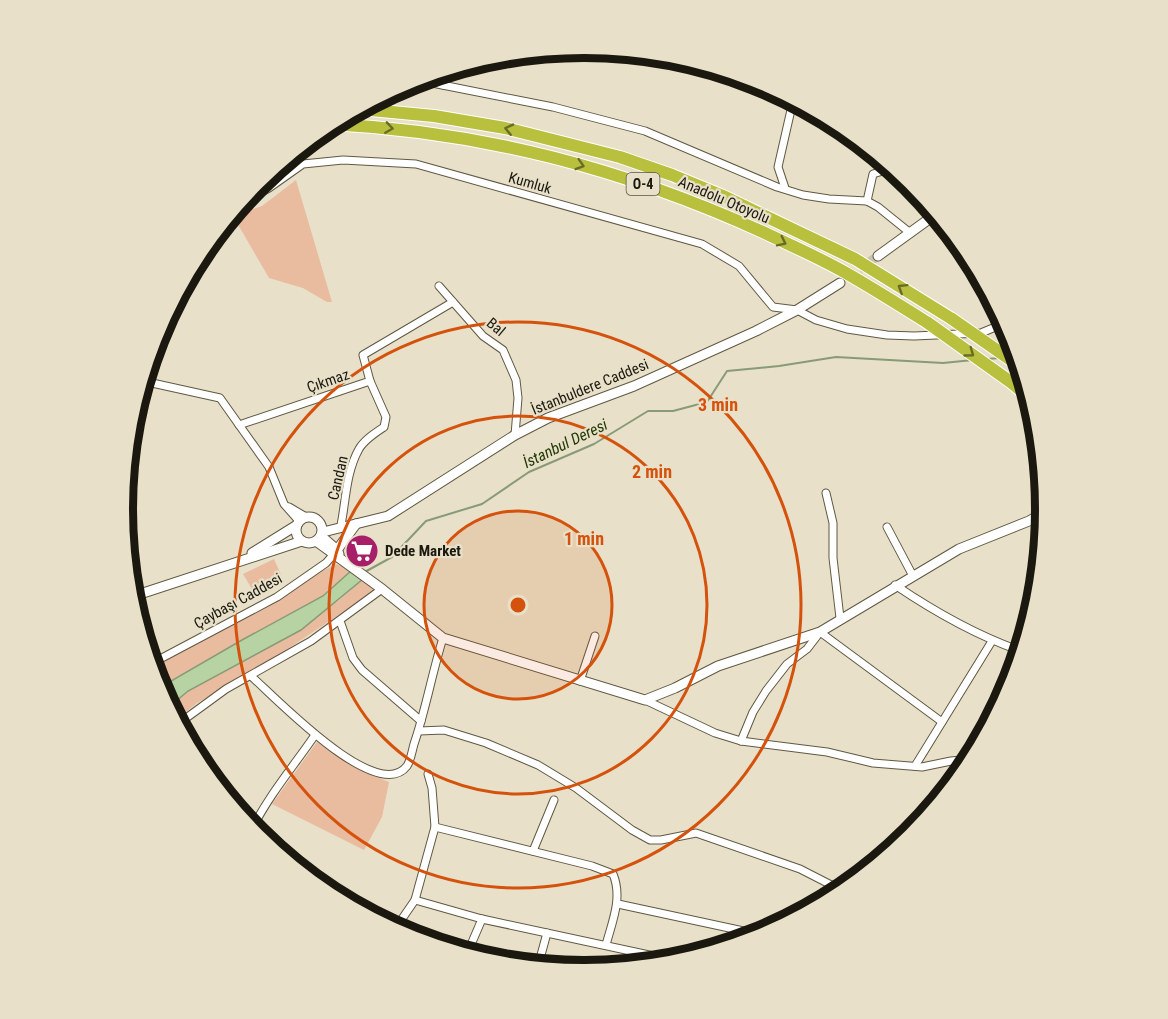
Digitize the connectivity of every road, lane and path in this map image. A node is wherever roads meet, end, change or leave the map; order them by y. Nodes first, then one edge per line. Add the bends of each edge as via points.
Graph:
1 (443, 81) edge
2 (434, 84) edge
3 (443, 86) junction
4 (791, 109) edge
5 (375, 110) edge
6 (350, 125) edge
7 (882, 171) edge
8 (785, 188) junction
9 (267, 189) edge
10 (867, 201) junction
11 (929, 219) edge
12 (909, 232) junction
13 (878, 256) tunnel mouth
14 (840, 283) tunnel mouth
15 (439, 286) dead end
16 (453, 302) junction
17 (797, 310) junction
18 (996, 327) edge
19 (1009, 358) edge
20 (370, 381) junction
21 (151, 383) edge
22 (1019, 389) edge
23 (239, 425) junction
24 (515, 435) junction
25 (826, 493) dead end
26 (1035, 519) edge
27 (318, 520) junction
28 (301, 521) junction
29 (356, 524) junction
30 (341, 525) junction
31 (887, 527) dead end
32 (320, 536) junction
33 (302, 541) junction
34 (337, 555) junction
35 (240, 561) junction
36 (913, 576) junction
37 (895, 585) junction
38 (382, 589) junction
39 (141, 594) edge
40 (840, 618) junction
41 (340, 621) junction
42 (820, 632) junction
43 (596, 636) dead end
44 (443, 638) junction
45 (992, 641) junction
46 (1013, 648) edge
47 (159, 660) edge
48 (251, 676) junction
49 (580, 681) junction
50 (645, 700) junction
51 (185, 719) edge
52 (421, 721) junction
53 (942, 722) junction
54 (419, 731) junction
55 (315, 735) junction
56 (741, 741) junction
57 (959, 761) edge
58 (915, 766) junction
59 (428, 774) dead end
60 (554, 800) dead end
61 (257, 819) edge
62 (435, 827) junction
63 (533, 851) junction
64 (832, 886) edge
65 (415, 900) junction
66 (618, 904) junction
67 (482, 919) junction
68 (400, 921) edge
69 (744, 931) edge
70 (547, 933) junction
71 (606, 945) junction
72 (470, 946) edge
73 (652, 955) edge
74 (540, 959) edge

1 - 3 street
2 - 3 street
3 - 8 street via 553,107 645,132
4 - 8 street via 778,167
19 -> 5 highway, Anadolu Otoyolu / O-4, bridge via 855,259 672,175 505,128
6 -> 22 highway, Anadolu Otoyolu / O-4, bridge via 502,145 666,191 845,272 928,323
7 - 10 street via 873,174
8 - 10 street via 803,195
9 - 17 street, Kumluk via 303,164 343,160 416,164 702,244 740,266 773,307
10 - 12 street
11 - 12 street
12 - 13 street
14 - 17 street, İstanbuldere Caddesi
15 - 16 street, Bal
16 - 20 street, Çıkmaz via 363,355
16 - 24 street, Bal via 483,336 502,350 516,380
17 - 18 street, Kumluk via 848,329 896,335 981,333
17 - 24 street, İstanbuldere Caddesi
20 - 23 street, Çıkmaz
20 - 30 street, Candan via 386,417 384,427 359,448 349,476
21 - 23 street via 220,398
23 - 28 street via 269,467 285,504
24 - 29 street, İstanbuldere Caddesi via 388,516
25 - 40 street via 833,523
26 - 36 street via 959,549
27 - 28 street
27 - 30 street, İstanbuldere Caddesi
27 - 32 street
28 - 33 street via 297,534
28 - 35 street
29 - 30 street, İstanbuldere Caddesi
29 - 32 street, İstanbuldere Caddesi
29 - 34 street
31 - 36 street
32 - 33 street via 310,543
32 - 34 street
33 - 35 street
34 - 38 street
34 - 47 street, Çaybaşı Caddesi via 277,597
35 - 39 street
36 - 37 street
37 - 40 street
37 - 45 street via 947,619
38 - 41 street
38 - 44 street
40 - 42 street
41 - 48 street
41 - 52 street via 353,658 362,670
42 - 50 street via 717,666
42 - 53 street
42 - 56 street via 766,691
43 - 49 street
44 - 49 street
44 - 52 street
45 - 46 street
45 - 53 street
48 - 51 street
48 - 55 street
49 - 50 street
50 - 56 street
52 - 54 street
53 - 58 street
54 - 55 street via 408,765 399,774 384,776 368,770
54 - 64 street via 444,730 538,765 650,840 696,832 800,869
55 - 61 street
56 - 58 street via 828,752 873,763
57 - 58 street
59 - 62 street
60 - 63 street
62 - 63 street
62 - 65 street
63 - 66 street via 613,874
65 - 67 street
65 - 68 street
66 - 69 street
66 - 71 street
67 - 70 street
67 - 72 street
70 - 71 street
70 - 74 street
71 - 73 street

